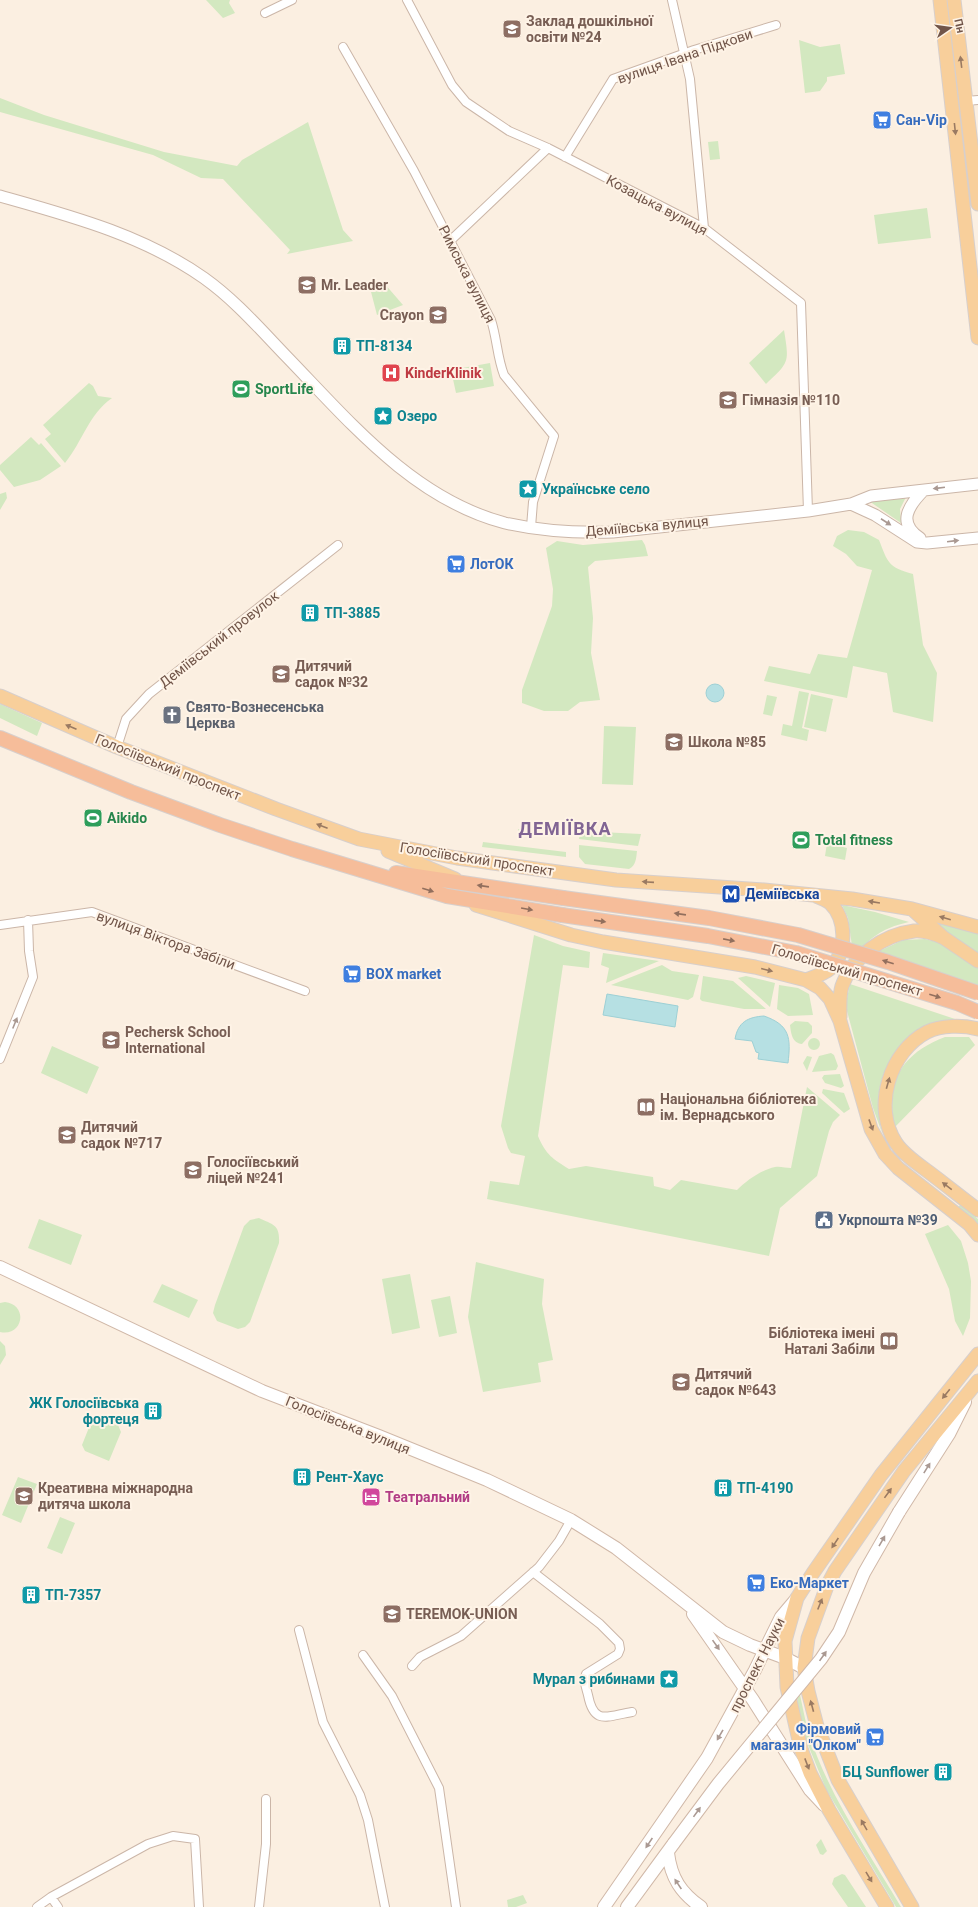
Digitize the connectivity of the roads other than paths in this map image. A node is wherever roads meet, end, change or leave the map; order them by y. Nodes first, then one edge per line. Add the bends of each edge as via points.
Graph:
1 (292, 0) edge
2 (407, 0) edge
3 (672, 0) edge
4 (940, 0) edge
5 (954, 0) edge
6 (265, 13) dead end
7 (776, 25) dead end
8 (342, 47) dead end
9 (684, 53) junction
10 (972, 100) edge
11 (548, 148) junction
12 (564, 157) junction
13 (0, 196) edge
14 (978, 204) edge
15 (704, 228) junction
16 (451, 240) junction
17 (978, 338) edge
18 (978, 484) edge
19 (924, 490) junction
20 (851, 504) junction
21 (808, 511) junction
22 (531, 527) junction
23 (978, 538) edge
24 (927, 543) junction
25 (338, 545) dead end
26 (0, 696) edge
27 (0, 738) edge
28 (117, 747) junction
29 (359, 839) junction
30 (337, 863) junction
31 (466, 884) junction
32 (814, 894) junction
33 (447, 896) junction
34 (912, 909) junction
35 (28, 920) junction
36 (0, 925) edge
37 (978, 927) edge
38 (944, 938) junction
39 (978, 961) edge
40 (806, 980) junction
41 (304, 991) dead end
42 (978, 993) edge
43 (978, 1012) edge
44 (840, 1021) junction
45 (978, 1029) edge
46 (0, 1059) edge
47 (978, 1210) edge
48 (978, 1235) edge
49 (0, 1267) edge
50 (978, 1346) edge
51 (974, 1359) edge
52 (975, 1385) edge
53 (572, 1520) junction
54 (533, 1572) junction
55 (797, 1598) junction
56 (684, 1602) junction
57 (299, 1630) dead end
58 (764, 1650) junction
59 (363, 1655) dead end
60 (785, 1658) junction
61 (412, 1666) dead end
62 (804, 1668) junction
63 (745, 1688) junction
64 (632, 1712) dead end
65 (266, 1799) dead end
66 (828, 1810) junction
67 (671, 1848) junction
68 (51, 1897) junction
69 (37, 1907) edge
70 (58, 1907) edge
71 (199, 1907) edge
72 (259, 1907) edge
73 (385, 1907) edge
74 (456, 1907) edge
75 (604, 1907) edge
76 (627, 1907) edge
77 (701, 1907) edge
78 (887, 1907) edge
79 (912, 1907) edge

1 - 6 street
2 - 11 street, Козацька вулиця via 452,85 466,102 509,131
3 - 9 street
4 -> 17 main road
10 -> 5 main road
7 - 9 street, вулиця Івана Підкови
8 - 16 street, Римська вулиця
9 - 12 street, вулиця Івана Підкови via 613,79
9 - 15 street via 690,79
10 - 14 main road
11 - 12 street, Козацька вулиця
11 - 16 street
12 - 15 street, Козацька вулиця
13 - 22 street, Деміївська вулиця via 107,228 152,247 204,278 240,308 376,448 404,472 427,488 476,513
15 - 21 street, Козацька вулиця via 801,303
16 - 22 street, Римська вулиця via 491,320 496,335 499,364 504,375 554,436 533,502
18 -> 19 street, Деміївська вулиця
19 - 20 street, Деміївська вулиця via 871,496
19 - 24 street via 911,503 907,515 908,526 914,535
20 - 21 street, Деміївська вулиця
20 -> 24 street via 875,515 917,542
21 - 22 street, Деміївська вулиця via 613,532 585,533
24 -> 23 street
25 - 28 street, Деміївський провулок via 149,694 126,719
28 -> 26 main road, Голосіївський проспект
27 - 30 highway, Голосіївський проспект via 220,826
29 -> 28 main road, Голосіївський проспект
29 - 31 main road
32 -> 29 main road, Голосіївський проспект via 616,880 456,858
30 - 31 highway, Голосіївський проспект
30 -> 33 highway, Голосіївський проспект
42 -> 31 highway, Голосіївський проспект, bridge via 798,935 709,918
34 -> 32 main road, Голосіївський проспект
32 - 40 main road via 830,903 836,912 844,942 840,957 830,969
33 -> 40 main road via 571,935 755,967
33 -> 43 highway, Голосіївський проспект, bridge via 708,936 796,953
37 -> 34 main road, Голосіївський проспект
34 - 38 main road
35 - 36 street, вулиця Віктора Забіли
35 - 41 street, вулиця Віктора Забіли via 92,912
46 -> 35 street via 33,978
38 - 39 main road
38 - 44 main road via 915,931 881,942 868,950 848,973 842,987
40 - 44 main road via 820,988 830,1000
44 -> 48 main road via 870,1123 885,1154 898,1168 969,1224
47 -> 45 main road via 906,1155 895,1142 885,1114 884,1098 890,1077 915,1040 940,1028 956,1026
49 - 53 main road, Голосіївська вулиця via 262,1391 481,1478
50 - 51 main road, проспект Науки
51 -> 55 main road, проспект Науки via 881,1475
62 -> 52 main road via 808,1638 815,1615 835,1571 904,1471
67 -> 52 main road, bridge via 718,1784 821,1659 839,1632 864,1574
53 - 54 street via 559,1541
53 - 56 main road, Голосіївська вулиця via 616,1548
54 - 61 street via 461,1636 420,1658
54 - 64 street via 600,1624 619,1643 618,1654 586,1674 584,1679 594,1714 600,1717
55 - 58 main road, проспект Науки via 781,1617
55 - 60 main road via 785,1641
56 - 58 main road, Голосіївська вулиця via 723,1632
56 -> 63 main road, Голосіївська вулиця
57 - 73 street via 323,1722 360,1795 368,1820
58 - 60 main road, Голосіївська вулиця
58 - 63 main road, проспект Науки
59 - 74 street via 392,1696 439,1788
60 - 62 main road, Голосіївська вулиця
60 -> 66 main road via 787,1687 801,1749
79 -> 62 main road via 838,1780 818,1726
63 - 66 main road, Голосіївська вулиця via 810,1790
63 -> 75 main road, проспект Науки via 708,1758
65 - 72 street via 266,1844
66 -> 78 main road
67 - 76 main road
77 -> 67 main road via 683,1892 674,1880 670,1868
68 - 69 street
68 - 70 street
68 - 71 street via 148,1844 173,1836 195,1839

